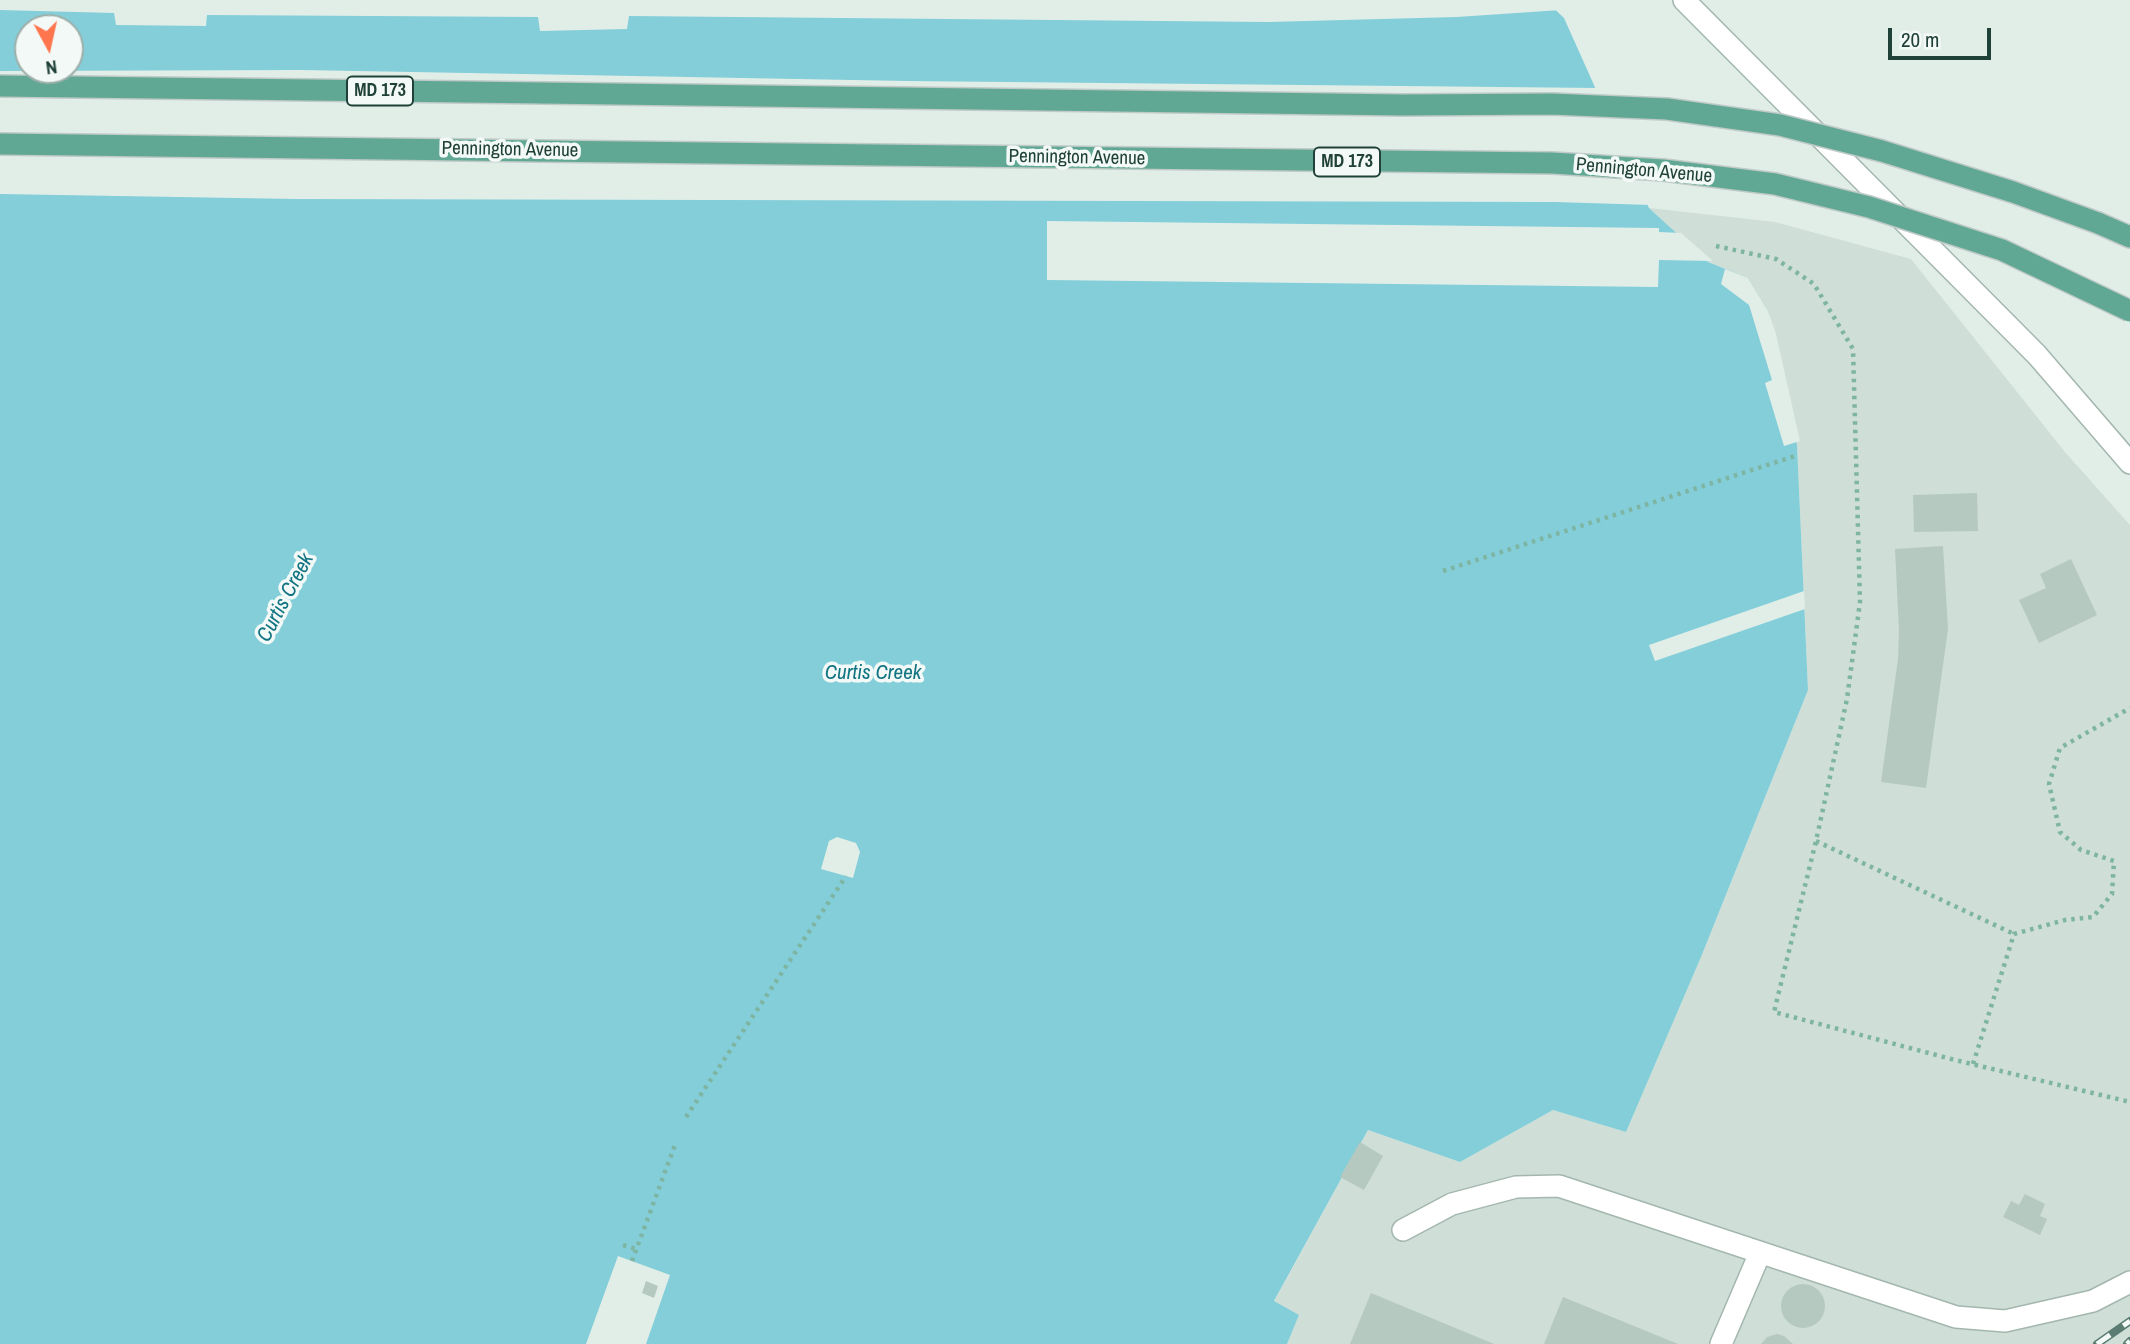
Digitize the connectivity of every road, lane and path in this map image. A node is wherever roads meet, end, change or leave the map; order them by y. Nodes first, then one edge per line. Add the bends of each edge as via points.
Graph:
1 (1684, 0) edge
2 (0, 86) edge
3 (0, 144) edge
4 (2130, 237) edge
5 (1716, 246) dead end
6 (2130, 311) edge
7 (1798, 455) dead end
8 (2130, 463) edge
9 (1443, 571) dead end
10 (2130, 708) edge
11 (1816, 841) junction
12 (846, 876) dead end
13 (2014, 934) junction
14 (1973, 1064) junction
15 (2130, 1102) edge
16 (686, 1117) dead end
17 (675, 1145) dead end
18 (1403, 1230) dead end
19 (623, 1245) dead end
20 (636, 1249) junction
21 (1760, 1252) junction
22 (632, 1261) dead end
23 (2130, 1282) edge
24 (1721, 1344) edge

1 - 8 street via 2037,355
2 - 4 main road, MD 173, bridge via 1667,109 1780,125 1869,148 2013,192
3 - 6 main road, Pennington Avenue / MD 173, bridge via 1552,163 1663,170 1775,184 1869,207 2002,250
5 - 11 path via 1776,259 1814,284 1853,349 1860,602 1847,699
7 - 9 path
10 - 13 path via 2060,748 2049,784 2060,832 2081,850 2115,861 2112,894 2093,917
11 - 13 path
11 - 14 path via 1774,1012
12 - 16 path
13 - 14 path
14 - 15 path
17 - 20 path
18 - 21 street via 1452,1204 1516,1187 1559,1186
19 - 20 path
20 - 22 path
21 - 23 street via 1956,1317 2005,1321 2092,1301
21 - 24 street

